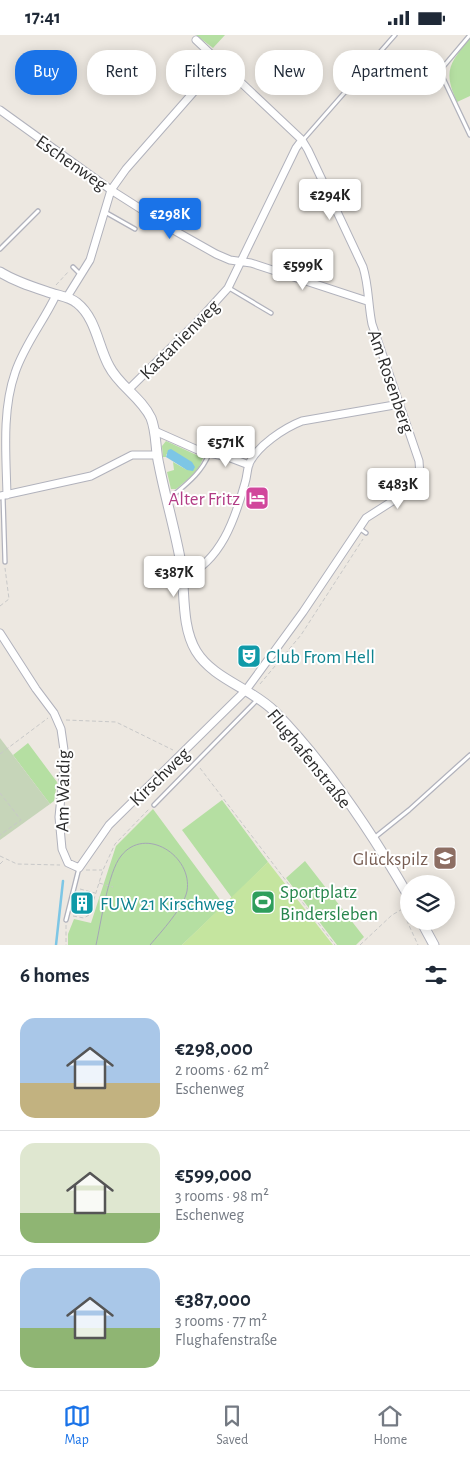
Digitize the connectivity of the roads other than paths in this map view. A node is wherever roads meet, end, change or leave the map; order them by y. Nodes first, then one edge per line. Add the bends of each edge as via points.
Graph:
1 (395, 35) edge
2 (470, 35) edge
3 (196, 40) dead end
4 (207, 50) edge
5 (245, 86) edge
6 (191, 95) edge
7 (0, 110) edge
8 (470, 135) edge
9 (302, 140) junction
10 (111, 190) junction
11 (38, 211) dead end
12 (105, 212) junction
13 (135, 229) dead end
14 (0, 249) edge
15 (241, 263) junction
16 (73, 267) road end
17 (0, 272) edge
18 (82, 275) junction
19 (228, 288) junction
20 (52, 294) junction
21 (67, 297) junction
22 (367, 301) junction
23 (271, 313) dead end
24 (128, 390) junction
25 (400, 404) junction
26 (155, 431) junction
27 (209, 453) junction
28 (157, 455) junction
29 (249, 465) junction
30 (4, 495) edge
31 (168, 500) junction
32 (359, 529) junction
33 (366, 533) road end
34 (5, 563) road end
35 (184, 577) junction
36 (0, 633) edge
37 (246, 689) junction
38 (259, 698) junction
39 (470, 755) edge
40 (154, 805) road end
41 (373, 839) junction
42 (80, 868) junction
43 (400, 889) edge
44 (66, 919) road end
45 (426, 930) edge
46 (434, 945) edge

1 - 9 lane, Kastanienweg
2 - 8 lane via 443,67 443,78
3 - 4 street
5 - 9 street
6 - 10 street
7 - 10 street, Eschenweg
9 - 15 street, Kastanienweg
9 - 22 street, Am Rosenberg via 362,267 367,282
10 - 12 street
10 - 15 street, Eschenweg via 176,232
11 - 14 lane
12 - 13 lane
12 - 18 street
15 - 19 street, Kastanienweg
15 - 22 street, Eschenweg via 252,263
16 - 18 lane
17 - 20 street, Flughafenstraße
18 - 21 street
19 - 23 lane, Kastanienweg
19 - 24 street, Kastanienweg
20 - 21 street, Flughafenstraße
20 - 30 street via 14,373 6,426
21 - 24 street, Flughafenstraße via 85,310 108,365
22 - 25 street, Am Rosenberg
24 - 26 street, Flughafenstraße via 143,404
25 - 29 street via 287,426 254,456
25 - 32 street, Am Rosenberg via 419,461 420,478 413,488 366,518
26 - 27 street
26 - 28 street, Flughafenstraße
27 - 29 street
27 - 31 lane via 198,475
28 - 30 street via 132,455 91,476
28 - 31 street, Flughafenstraße
29 - 35 street via 237,510 222,542 205,564
30 - 34 lane
31 - 35 street, Flughafenstraße
32 - 33 lane
32 - 37 street, Am Rosenberg via 304,613
35 - 37 street, Flughafenstraße via 188,630 197,652 214,671
36 - 42 street, Am Waidig via 56,717 66,757 59,817 62,849 68,863
37 - 38 street, Flughafenstraße
37 - 42 street, Kirschweg via 109,825
38 - 40 lane, Kirschweg
38 - 41 street, Flughafenstraße via 314,758
39 - 41 lane
41 - 43 street, Flughafenstraße
42 - 44 lane
45 - 46 street

